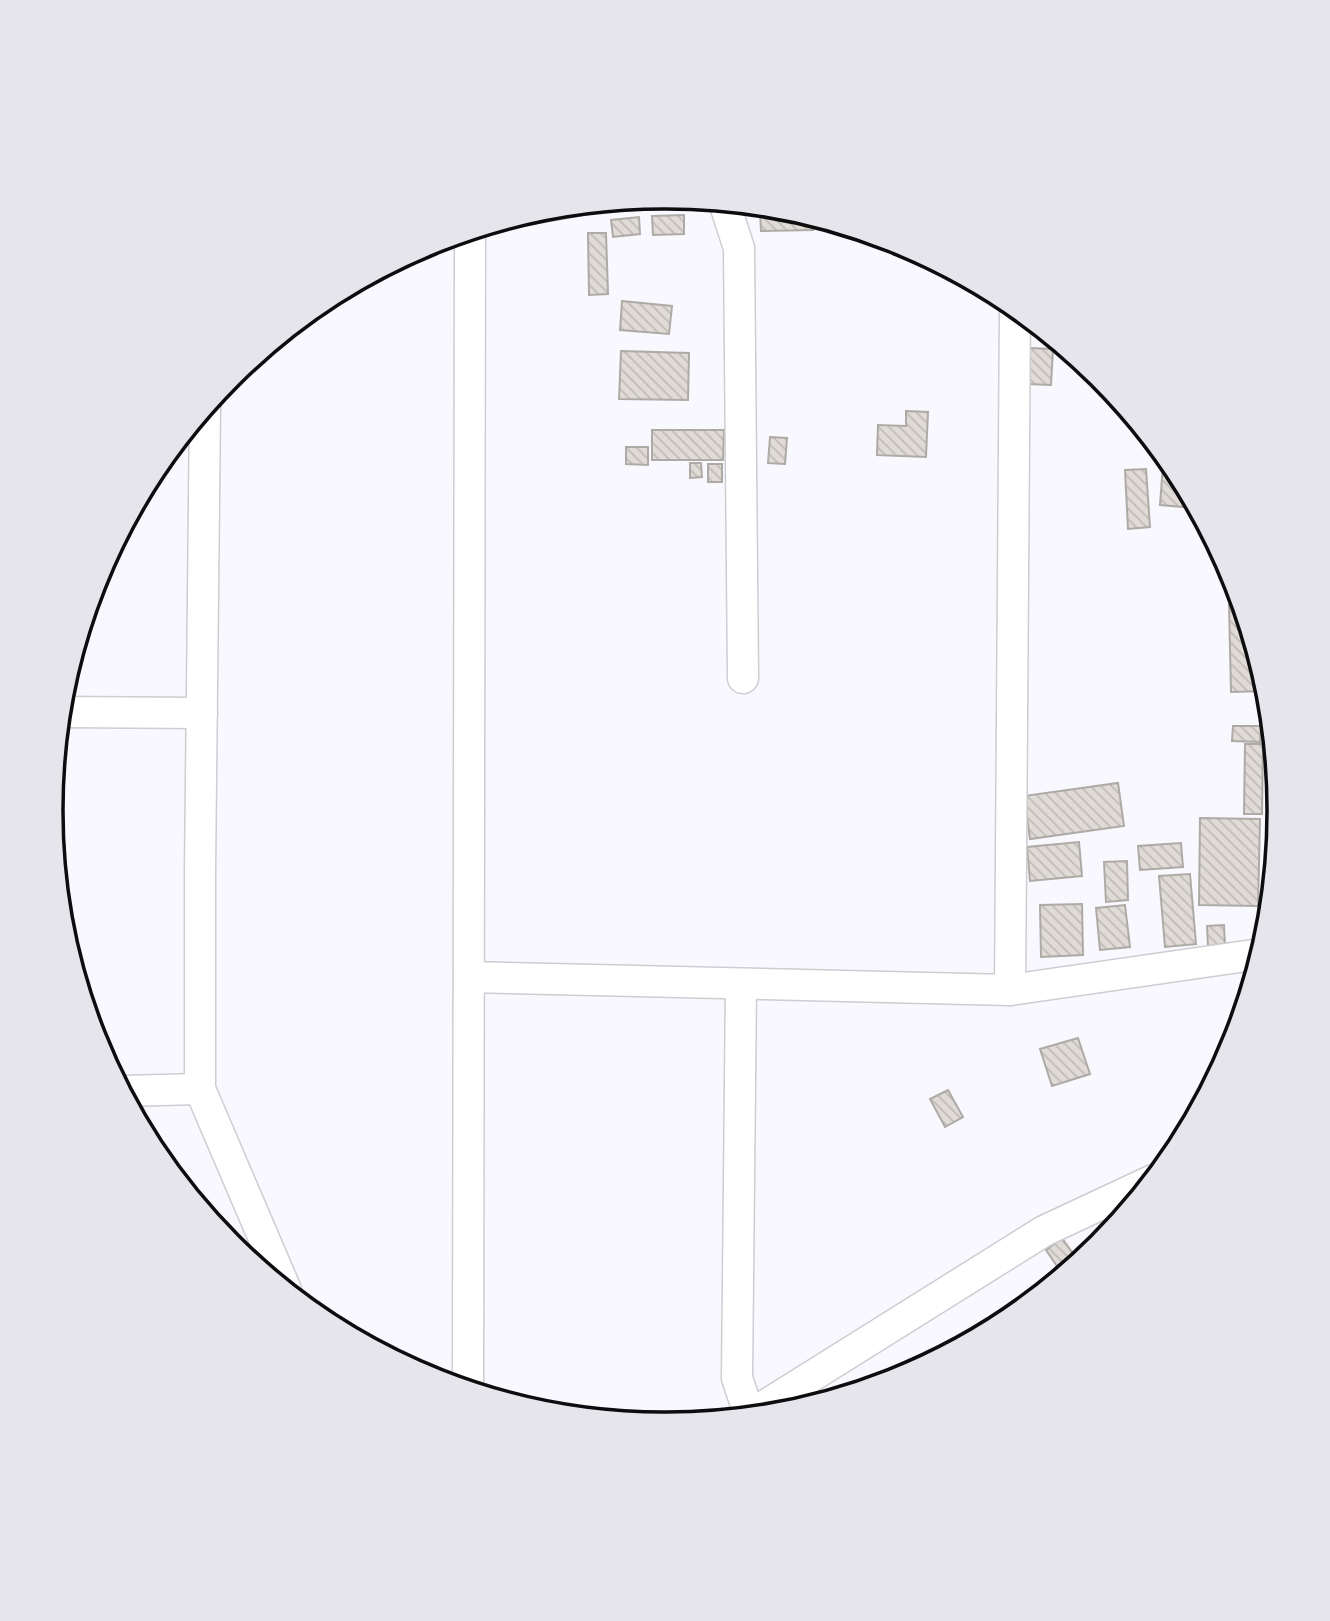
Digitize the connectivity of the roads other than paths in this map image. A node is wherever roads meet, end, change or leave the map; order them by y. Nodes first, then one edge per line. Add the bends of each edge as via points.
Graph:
1 (727, 212) edge
2 (470, 240) edge
3 (1015, 321) edge
4 (205, 423) edge
5 (743, 678) dead end
6 (72, 712) edge
7 (202, 713) junction
8 (1248, 956) edge
9 (469, 977) junction
10 (741, 984) junction
11 (1010, 990) junction
12 (200, 1089) junction
13 (132, 1091) edge
14 (1133, 1190) edge
15 (278, 1271) edge
16 (468, 1380) edge
17 (772, 1403) edge
18 (749, 1406) edge

1 - 5 street via 739,248
2 - 9 street
3 - 11 street
4 - 7 street
6 - 7 street
7 - 12 street
8 - 11 street
9 - 10 street
9 - 16 street
10 - 11 street
10 - 18 street via 737,1378
12 - 13 street
12 - 15 street
14 - 17 street via 1044,1231

